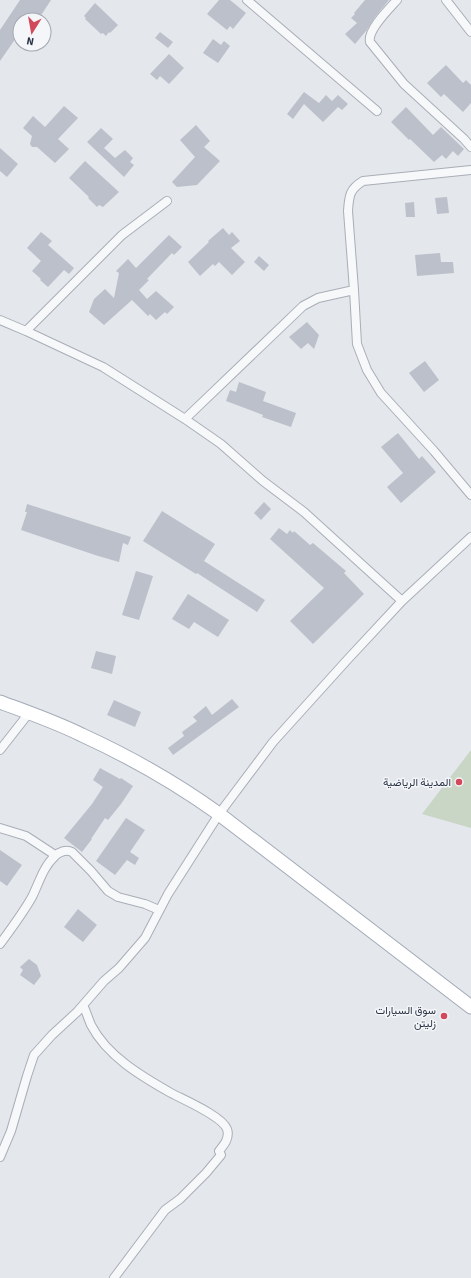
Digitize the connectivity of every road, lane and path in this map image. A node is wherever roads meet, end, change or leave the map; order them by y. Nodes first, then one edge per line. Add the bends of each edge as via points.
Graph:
1 (247, 0) edge
2 (397, 0) edge
3 (446, 0) edge
4 (471, 32) edge
5 (377, 111) dead end
6 (471, 147) edge
7 (471, 170) edge
8 (167, 201) dead end
9 (354, 290) junction
10 (0, 320) edge
11 (26, 331) junction
12 (185, 419) junction
13 (471, 495) edge
14 (471, 537) edge
15 (402, 601) junction
16 (0, 702) edge
17 (29, 713) junction
18 (0, 750) edge
19 (219, 814) junction
20 (0, 828) edge
21 (55, 855) junction
22 (159, 910) junction
23 (0, 944) edge
24 (83, 1005) junction
25 (471, 1007) edge
26 (0, 1156) edge
27 (114, 1278) edge

1 - 5 street
2 - 6 street via 371,32 370,42 404,84
3 - 4 street
7 - 9 street via 363,181 355,186 348,198
8 - 11 street via 122,235
9 - 12 street via 318,298 303,306
9 - 13 street via 357,344 367,370 381,393
10 - 11 street
11 - 12 street via 103,367
12 - 15 street via 221,444 304,512
14 - 15 street
15 - 19 street via 273,742
16 - 17 main road
17 - 18 street
17 - 19 main road via 82,734 157,773
19 - 22 street
19 - 25 main road
20 - 21 street via 26,836
21 - 22 street via 69,850 91,870 108,891 118,897
21 - 23 street via 42,872 32,897
22 - 24 street via 145,938 132,955
24 - 26 street via 34,1055 11,1131
24 - 27 street via 96,1034 121,1060 170,1092 214,1116 227,1130 225,1144 219,1151 221,1155 180,1199 165,1210

